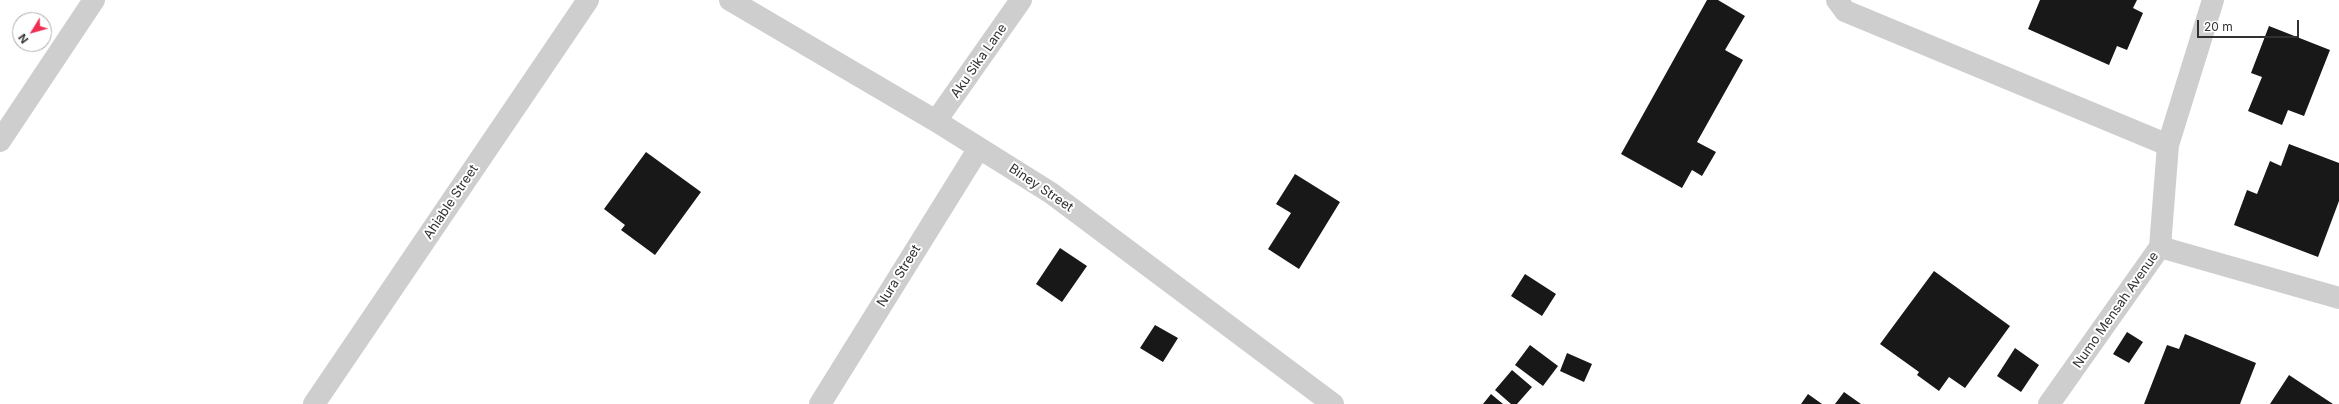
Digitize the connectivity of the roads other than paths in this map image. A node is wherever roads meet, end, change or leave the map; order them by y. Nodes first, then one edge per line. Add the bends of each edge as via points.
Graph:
1 (94, 0) edge
2 (588, 0) edge
3 (730, 0) edge
4 (1021, 0) edge
5 (1837, 0) edge
6 (2213, 0) edge
7 (936, 121) junction
8 (0, 141) edge
9 (2168, 145) junction
10 (979, 148) junction
11 (2160, 247) junction
12 (2339, 298) edge
13 (314, 404) edge
14 (820, 404) edge
15 (1334, 404) edge
16 (2049, 404) edge

1 - 8 street
2 - 13 street, Ahiable Street
3 - 7 street, Biney Street
4 - 7 street, Aku Sika Lane
5 - 9 street via 1845,11
6 - 9 street, Numo Mensah Avenue
7 - 10 street, Biney Street
9 - 11 street, Numo Mensah Avenue
10 - 14 street, Nura Street
10 - 15 street, Biney Street via 1051,193
11 - 12 street
11 - 16 street, Numo Mensah Avenue

